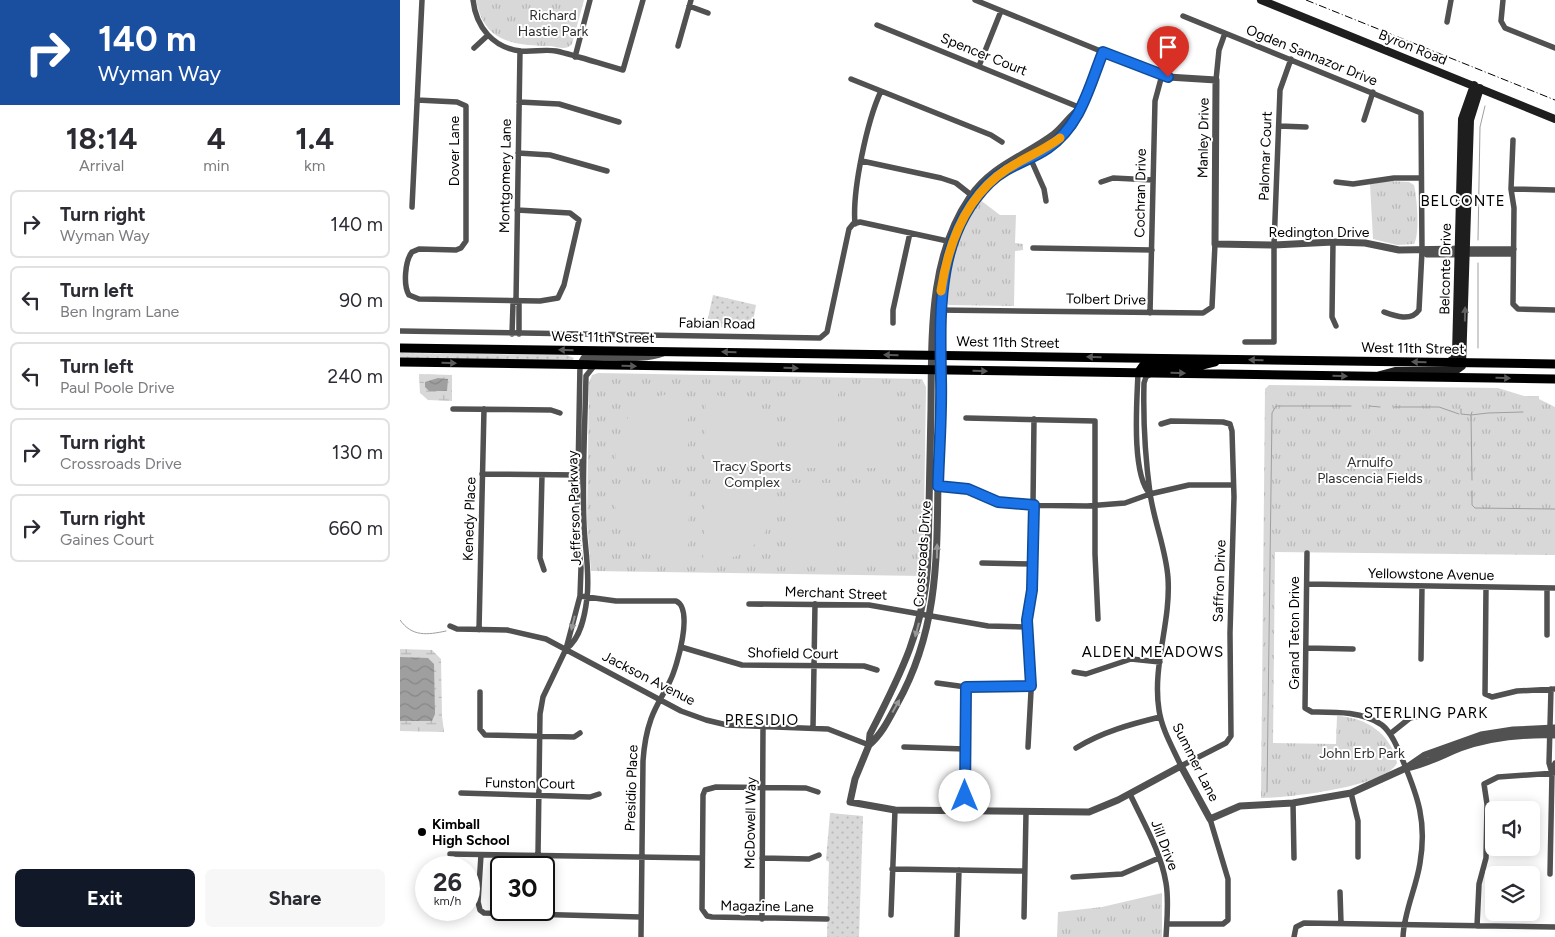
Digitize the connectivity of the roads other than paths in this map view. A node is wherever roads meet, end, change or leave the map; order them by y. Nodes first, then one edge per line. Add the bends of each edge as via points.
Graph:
1 (422, 0) edge
2 (473, 0) edge
3 (590, 0) edge
4 (643, 0) edge
5 (975, 0) edge
6 (1261, 0) edge
7 (1451, 0) edge
8 (1503, 0) edge
9 (690, 3) edge
10 (1001, 11) junction
11 (708, 13) dead end
12 (1183, 16) dead end
13 (1447, 22) dead end
14 (877, 25) dead end
15 (1225, 33) junction
16 (487, 36) junction
17 (678, 46) dead end
18 (474, 48) dead end
19 (1555, 48) edge
20 (520, 51) junction
21 (1103, 52) junction
22 (575, 57) junction
23 (1291, 60) junction
24 (979, 66) junction
25 (1162, 75) junction
26 (851, 79) dead end
27 (1216, 80) junction
28 (1477, 86) junction
29 (881, 91) junction
30 (1373, 92) junction
31 (417, 100) junction
32 (519, 102) junction
33 (1081, 108) junction
34 (1555, 119) edge
35 (1364, 120) dead end
36 (619, 122) dead end
37 (1278, 126) junction
38 (1306, 128) dead end
39 (1513, 140) dead end
40 (1002, 142) dead end
41 (518, 153) junction
42 (1028, 154) junction
43 (862, 161) junction
44 (607, 171) dead end
45 (1421, 178) junction
46 (1153, 180) junction
47 (1101, 182) dead end
48 (1336, 182) dead end
49 (1511, 190) junction
50 (1555, 190) edge
51 (973, 197) junction
52 (1046, 201) dead end
53 (412, 207) dead end
54 (517, 210) junction
55 (855, 224) junction
56 (910, 233) junction
57 (951, 242) junction
58 (1333, 242) junction
59 (1215, 244) junction
60 (1274, 245) junction
61 (1032, 248) dead end
62 (1152, 250) junction
63 (1422, 251) junction
64 (1462, 252) junction
65 (1514, 252) junction
66 (516, 301) junction
67 (937, 310) junction
68 (1555, 310) edge
69 (1384, 312) dead end
70 (1150, 313) junction
71 (893, 323) dead end
72 (1336, 326) dead end
73 (400, 331) edge
74 (515, 334) junction
75 (1245, 342) dead end
76 (400, 348) edge
77 (666, 352) junction
78 (936, 355) junction
79 (1219, 359) junction
80 (400, 362) edge
81 (1449, 362) junction
82 (1463, 363) junction
83 (1555, 364) edge
84 (580, 365) junction
85 (595, 365) junction
86 (936, 370) junction
87 (1138, 373) junction
88 (1153, 373) junction
89 (1378, 376) junction
90 (1555, 379) edge
91 (453, 409) dead end
92 (484, 409) junction
93 (560, 413) dead end
94 (966, 418) dead end
95 (1034, 419) junction
96 (1161, 424) dead end
97 (482, 474) junction
98 (542, 475) junction
99 (581, 475) junction
100 (938, 486) junction
101 (1234, 486) junction
102 (1150, 494) junction
103 (1034, 505) junction
104 (1095, 506) junction
105 (1307, 553) dead end
106 (982, 563) dead end
107 (1032, 564) junction
108 (544, 570) dead end
109 (1307, 584) junction
110 (1422, 586) junction
111 (1486, 587) junction
112 (1548, 588) junction
113 (1555, 588) edge
114 (580, 596) junction
115 (587, 596) junction
116 (749, 604) dead end
117 (815, 604) junction
118 (922, 613) junction
119 (931, 615) junction
120 (1098, 619) dead end
121 (450, 626) dead end
122 (1027, 627) junction
123 (479, 630) junction
124 (1547, 635) dead end
125 (681, 647) junction
126 (1306, 648) junction
127 (566, 649) junction
128 (1353, 649) dead end
129 (1421, 659) dead end
130 (1160, 662) junction
131 (814, 665) junction
132 (877, 670) dead end
133 (1074, 672) dead end
134 (937, 684) dead end
135 (1031, 686) junction
136 (966, 687) junction
137 (1553, 689) edge
138 (480, 692) dead end
139 (659, 699) junction
140 (1419, 716) dead end
141 (1160, 717) junction
142 (763, 727) junction
143 (813, 727) junction
144 (1553, 732) edge
145 (580, 733) dead end
146 (1390, 734) junction
147 (539, 737) junction
148 (869, 746) junction
149 (904, 747) dead end
150 (1028, 747) dead end
151 (1076, 748) dead end
152 (965, 749) junction
153 (1555, 764) edge
154 (1181, 766) junction
155 (1406, 768) junction
156 (1554, 773) edge
157 (763, 788) junction
158 (818, 792) dead end
159 (461, 793) dead end
160 (1351, 793) junction
161 (599, 794) dead end
162 (1130, 794) junction
163 (539, 796) junction
164 (1293, 803) junction
165 (895, 810) junction
166 (965, 811) junction
167 (1026, 813) junction
168 (1210, 819) junction
169 (450, 854) dead end
170 (480, 855) junction
171 (538, 855) junction
172 (818, 855) dead end
173 (642, 857) junction
174 (1358, 857) dead end
175 (702, 858) junction
176 (762, 858) junction
177 (1159, 858) junction
178 (1294, 858) dead end
179 (892, 870) junction
180 (958, 870) junction
181 (1024, 871) junction
182 (1550, 874) dead end
183 (1073, 876) dead end
184 (1340, 892) dead end
185 (891, 915) dead end
186 (640, 916) junction
187 (1024, 916) dead end
188 (827, 919) dead end
189 (762, 920) junction
190 (1341, 923) junction
191 (1167, 924) junction
192 (1404, 924) junction
193 (1477, 926) junction
194 (1555, 927) edge
195 (957, 936) edge
196 (640, 937) edge
197 (1166, 937) edge
198 (1294, 937) edge
199 (1403, 937) edge

1 - 31 street
2 - 16 street
3 - 22 street
4 - 22 street via 623,70
5 - 10 street
6 - 28 main road, Byron Road
7 - 13 street
8 - 19 street via 1502,24 1509,30
9 - 11 street
9 - 17 street
10 - 21 street
10 - 24 street
12 - 15 street, Ogden Sannazor Drive
14 - 24 street, Spencer Court
15 - 23 street, Ogden Sannazor Drive
15 - 27 street, Manley Drive via 1218,50
16 - 18 street
16 - 20 street
20 - 22 street via 553,51
20 - 32 street, Montgomery Lane
21 - 25 street
21 - 33 street, Crossroads Drive
23 - 30 street, Ogden Sannazor Drive
23 - 37 street, Palomar Court via 1280,90
24 - 33 street, Spencer Court
25 - 27 street
25 - 46 street, Cochran Drive via 1155,100
26 - 29 street
27 - 59 street, Manley Drive
28 - 34 main road, Byron Road
28 - 64 main road, Belconte Drive via 1470,120
29 - 40 street via 991,134
29 - 43 street
30 - 35 street
30 - 45 street, Ogden Sannazor Drive via 1418,110 1423,117
31 - 53 street
31 - 66 street, Dover Lane via 463,103 468,111 466,241 456,250 419,249 412,252 408,259 406,288 409,295 419,299
32 - 36 street via 559,104
32 - 41 street, Montgomery Lane
33 - 42 street, Crossroads Drive
37 - 38 street
37 - 60 street, Palomar Court
39 - 49 street
41 - 44 street via 550,155
41 - 54 street, Montgomery Lane
42 - 51 street, Crossroads Drive
42 - 52 street
43 - 51 street via 941,178
43 - 55 street via 854,208
45 - 48 street via 1352,184
45 - 63 street
46 - 47 street via 1113,178
46 - 62 street, Cochran Drive
49 - 50 street
49 - 65 street
51 - 57 street, Crossroads Drive
54 - 66 street, Montgomery Lane
54 - 66 street via 570,213 577,216 580,223 561,295 553,300
55 - 56 street via 860,222
55 - 74 street, Fabian Road via 848,229 828,326 823,336
56 - 57 street
56 - 71 street
57 - 67 street, Crossroads Drive
58 - 60 street, Redington Drive
58 - 63 street, Redington Drive
58 - 72 street via 1332,317
59 - 60 street, Redington Drive
59 - 70 street, Tolbert Drive via 1211,309 1203,313
60 - 75 street, Palomar Court via 1274,342
61 - 62 street
62 - 70 street, Cochran Drive
63 - 64 street, Redington Drive via 1427,248
63 - 69 street via 1419,310 1413,316 1404,317
64 - 65 street, Redington Drive
64 - 81 main road, Belconte Drive via 1456,354
82 -> 64 main road, Belconte Drive
65 - 68 street via 1514,308
66 - 74 street, Montgomery Lane via 513,304
67 - 70 street, Tolbert Drive
67 - 78 street, Crossroads Drive
73 - 74 street, Fabian Road
77 -> 76 main road, West 11th Street
78 -> 77 main road, West 11th Street
77 - 84 street via 647,357 596,356 584,358
79 -> 78 main road, West 11th Street
78 - 86 street, Crossroads Drive
81 -> 79 main road, West 11th Street
79 - 87 main road via 1203,365 1148,364
80 -> 84 main road, West 11th Street
81 - 82 main road, West 11th Street
82 - 83 main road, West 11th Street
82 - 89 main road via 1461,369 1455,371 1395,371
84 - 85 main road, West 11th Street
84 - 99 street, Jefferson Parkway
85 -> 86 main road, West 11th Street
85 - 99 street, Jefferson Parkway via 586,376
86 -> 87 main road, West 11th Street
86 - 100 street, Crossroads Drive
86 - 118 street, Crossroads Drive via 928,564
87 - 88 main road, West 11th Street
87 - 102 street, Summer Lane via 1138,452
88 -> 89 main road, West 11th Street
88 - 102 street, Summer Lane via 1145,380 1143,433
89 -> 90 main road, West 11th Street
91 - 92 street
92 - 93 street via 551,410
92 - 97 street, Kenedy Place
94 - 95 street
95 - 103 street
95 - 104 street via 1095,421
96 - 101 street, Saffron Drive via 1171,421 1230,424
97 - 98 street
97 - 123 street, Kenedy Place
98 - 99 street
98 - 108 street via 540,558
99 - 114 street, Jefferson Parkway via 577,528
99 - 115 street, Jefferson Parkway
100 - 103 street via 968,489 998,502
119 -> 100 street, Crossroads Drive via 937,563
101 - 102 street via 1189,485
101 - 154 street, Saffron Drive via 1230,740
102 - 104 street
102 - 130 street, Summer Lane via 1166,556 1168,578 1168,614
103 - 104 street
103 - 107 street
104 - 120 street
105 - 109 street, Grand Teton Drive
106 - 107 street
107 - 122 street
109 - 110 street, Yellowstone Avenue
109 - 126 street, Grand Teton Drive
110 - 111 street, Yellowstone Avenue
110 - 129 street
111 - 112 street, Yellowstone Avenue
111 - 137 street via 1484,689 1487,696
112 - 113 street, Yellowstone Avenue
112 - 124 street
114 - 115 street
114 -> 127 street, Jefferson Parkway
115 - 125 street, Presidio Place via 616,601 681,603 684,610
115 - 127 street, Jefferson Parkway via 574,643
116 - 117 street, Merchant Street
117 - 118 street, Merchant Street via 869,605
117 - 131 street
118 - 119 street, Merchant Street
118 -> 148 street, Crossroads Drive via 908,658 870,734
119 - 122 street, Merchant Street via 988,626
148 -> 119 street, Crossroads Drive via 878,737 911,680
121 - 123 street, Jackson Avenue
122 - 135 street
123 - 127 street, Jackson Avenue via 525,634 546,639
125 - 131 street, Shofield Court via 742,665
125 - 139 street, Presidio Place via 670,680
126 - 128 street
126 - 146 street, Grand Teton Drive via 1305,705 1309,711 1361,715 1383,726
127 - 139 street, Jackson Avenue
127 - 147 street, Jefferson Parkway via 543,697
130 - 133 street via 1131,659 1086,674
130 - 141 street, Summer Lane
131 - 132 street, Shofield Court via 864,666
131 - 143 street
134 - 136 street
135 - 136 street
135 - 150 street
136 - 152 street
137 - 144 street
138 - 147 street via 480,729 484,735
139 - 142 street, Jackson Avenue via 706,720
139 - 173 street, Presidio Place via 644,744
140 - 146 street via 1410,718
141 - 151 street via 1129,724
141 - 154 street, Summer Lane
142 - 143 street, Jackson Avenue
142 - 157 street, McDowell Way
143 - 148 street, Jackson Avenue via 840,732
144 - 155 street via 1513,730 1481,735 1425,756
144 - 156 street via 1549,763
145 - 147 street via 574,737
146 - 155 street
147 - 163 street, Jefferson Parkway
148 - 165 street, Crossroads Drive via 855,778 850,802
149 - 152 street
152 - 166 street
153 - 156 street
154 - 162 street
154 - 168 street, Summer Lane
155 - 160 street
155 - 192 street via 1420,802 1423,840 1420,865
156 - 182 street
156 - 193 street via 1498,778 1484,784 1486,858 1479,884
157 - 158 street via 806,788
157 - 175 street via 716,787 705,790
157 - 176 street, McDowell Way
159 - 163 street, Funston Court
160 - 164 street
160 - 174 street via 1358,821
161 - 163 street, Funston Court via 590,797
162 - 167 street via 1089,812
162 - 177 street, Jill Drive
163 - 171 street, Jefferson Parkway
164 - 168 street via 1240,806
164 - 178 street
165 - 166 street
165 - 179 street
166 - 167 street
167 - 181 street
168 - 191 street, Summer Lane via 1228,879 1227,922
169 - 170 street
170 - 171 street
170 - 186 street via 478,902 484,913
171 - 173 street
172 - 176 street via 809,859
173 - 175 street
173 - 186 street, Presidio Place
175 - 189 street, Magazine Lane via 702,909 707,916
176 - 189 street, McDowell Way
177 - 183 street via 1122,874
177 - 191 street, Jill Drive via 1166,884
179 - 180 street
179 - 185 street
180 - 181 street
180 - 195 street
181 - 187 street
184 - 190 street
186 - 196 street, Presidio Place
188 - 189 street, Magazine Lane
190 - 192 street
190 - 198 street via 1304,923 1296,926
191 - 197 street, Jill Drive
192 - 193 street
192 - 199 street
193 - 194 street

